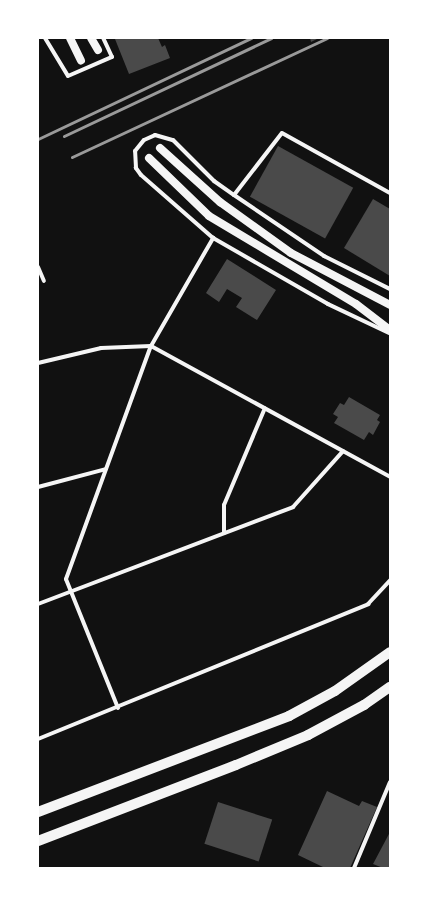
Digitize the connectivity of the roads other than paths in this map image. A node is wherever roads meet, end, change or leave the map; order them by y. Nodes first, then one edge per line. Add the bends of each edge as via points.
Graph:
1 (45, 38) edge
2 (70, 38) edge
3 (91, 38) edge
4 (103, 38) edge
5 (98, 50) dead end
6 (81, 60) dead end
7 (160, 148) dead end
8 (149, 158) dead end
9 (390, 193) edge
10 (234, 195) junction
11 (213, 238) junction
12 (38, 267) edge
13 (44, 281) dead end
14 (390, 289) edge
15 (390, 305) edge
16 (390, 332) edge
17 (151, 346) junction
18 (38, 363) edge
19 (265, 408) junction
20 (343, 451) junction
21 (106, 469) junction
22 (390, 477) edge
23 (38, 487) edge
24 (224, 533) junction
25 (390, 580) edge
26 (70, 591) junction
27 (38, 604) edge
28 (390, 652) edge
29 (390, 687) edge
30 (118, 708) junction
31 (38, 739) edge
32 (390, 782) edge
33 (38, 812) edge
34 (38, 841) edge
35 (354, 868) edge

1 - 4 street via 68,76 112,57
2 - 6 main road
3 - 5 main road
7 - 15 main road via 220,202 290,253
8 - 16 main road via 209,216 356,304
9 - 10 street via 282,133
10 - 11 street via 214,180 173,140 164,135 155,135 144,140 135,151 136,168 141,175
10 - 14 street via 324,256
11 - 16 street via 328,304
11 - 17 street
12 - 13 street
17 - 18 street via 101,348
17 - 19 street
17 - 21 street
19 - 20 street
19 - 24 street via 224,505
20 - 22 street
20 - 24 street via 293,507
21 - 23 street
21 - 26 street via 66,579
24 - 26 street
25 - 30 street via 368,604
26 - 27 street
26 - 30 street
28 - 33 main road via 335,691 289,716
29 - 34 main road via 364,705 308,735 236,766
30 - 31 street
32 - 35 street

